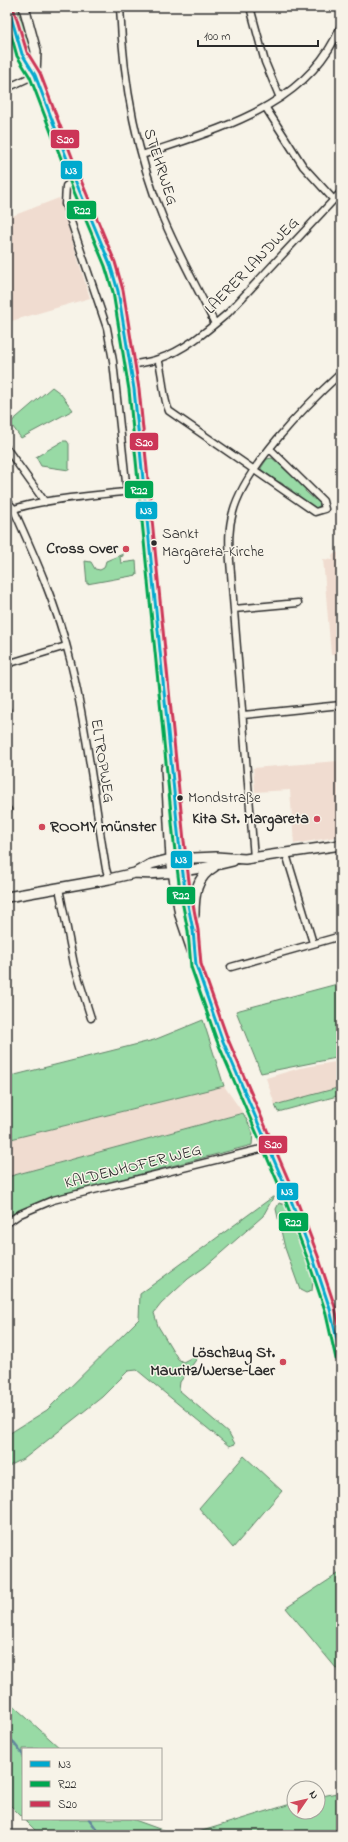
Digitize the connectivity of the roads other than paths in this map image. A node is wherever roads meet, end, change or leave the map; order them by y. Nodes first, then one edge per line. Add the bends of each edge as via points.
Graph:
1 (8, 7) edge
2 (24, 7) edge
3 (120, 7) edge
4 (250, 7) edge
5 (341, 26) edge
6 (339, 39) edge
7 (35, 75) junction
8 (7, 88) edge
9 (280, 98) junction
10 (266, 108) junction
11 (142, 155) junction
12 (75, 180) junction
13 (341, 192) edge
14 (333, 199) junction
15 (215, 324) junction
16 (158, 360) junction
17 (131, 365) junction
18 (341, 373) edge
19 (7, 449) edge
20 (270, 449) junction
21 (254, 469) junction
22 (144, 490) junction
23 (127, 492) junction
24 (7, 501) edge
25 (45, 502) junction
26 (13, 508) junction
27 (7, 513) edge
28 (298, 603) dead end
29 (234, 609) junction
30 (66, 646) junction
31 (7, 664) edge
32 (341, 705) edge
33 (243, 715) junction
34 (165, 718) junction
35 (341, 845) edge
36 (286, 854) junction
37 (254, 858) junction
38 (170, 859) junction
39 (181, 859) junction
40 (240, 859) junction
41 (218, 865) junction
42 (182, 870) junction
43 (172, 871) junction
44 (135, 873) junction
45 (109, 879) junction
46 (59, 888) junction
47 (7, 897) edge
48 (193, 930) junction
49 (341, 936) edge
50 (313, 943) junction
51 (196, 965) junction
52 (231, 967) dead end
53 (91, 1018) dead end
54 (269, 1147) junction
55 (7, 1223) edge
56 (341, 1358) edge

1 - 7 main road via 22,54
2 - 7 main road via 36,51
3 - 11 street, STEHRWEG via 125,77
4 - 9 street via 265,62
5 - 6 street
6 - 9 street via 302,80
7 - 8 street
7 - 12 main road
9 - 10 street
10 - 11 street via 220,128
10 - 14 street via 303,166
11 - 15 street, STEHRWEG via 163,218
12 - 17 main road via 110,264 118,291
12 - 23 street via 66,186 65,204 107,328
13 - 14 street, LAERER LANDWEG
14 - 15 street, LAERER LANDWEG
15 - 16 street, LAERER LANDWEG
16 - 17 street, LAERER LANDWEG
16 - 21 street via 169,411
17 - 22 main road
18 - 20 street via 318,394
19 - 25 street
20 - 21 street
20 - 21 street via 323,501 325,509 315,512
21 - 29 street via 237,500 229,529
22 - 23 street
22 - 34 main road
23 - 25 street
24 - 26 street, ELTROPWEG
25 - 26 street
26 - 27 street
26 - 30 street, ELTROPWEG via 49,592
28 - 29 street
29 - 33 street
30 - 31 street
30 - 45 street, ELTROPWEG via 81,710
32 - 33 street
33 - 37 street
34 - 38 main road
34 - 39 main road
35 - 36 main road
36 - 37 main road
36 - 50 street
37 - 40 main road
38 - 39 main road
38 - 43 main road
38 - 44 main road via 151,864
39 - 40 main road
39 - 42 main road
40 - 41 main road
41 - 42 main road
41 - 48 main road via 205,873 197,886
42 - 43 main road
42 - 48 main road
43 - 44 main road
43 - 51 main road via 180,915
44 - 45 main road
45 - 46 main road
46 - 47 main road
46 - 53 street via 74,964
48 - 51 main road
49 - 50 street
50 - 52 street
51 - 54 main road via 222,1039
54 - 55 street, KALDENHOFER WEG via 53,1200 20,1214
54 - 56 main road via 315,1264 330,1309

